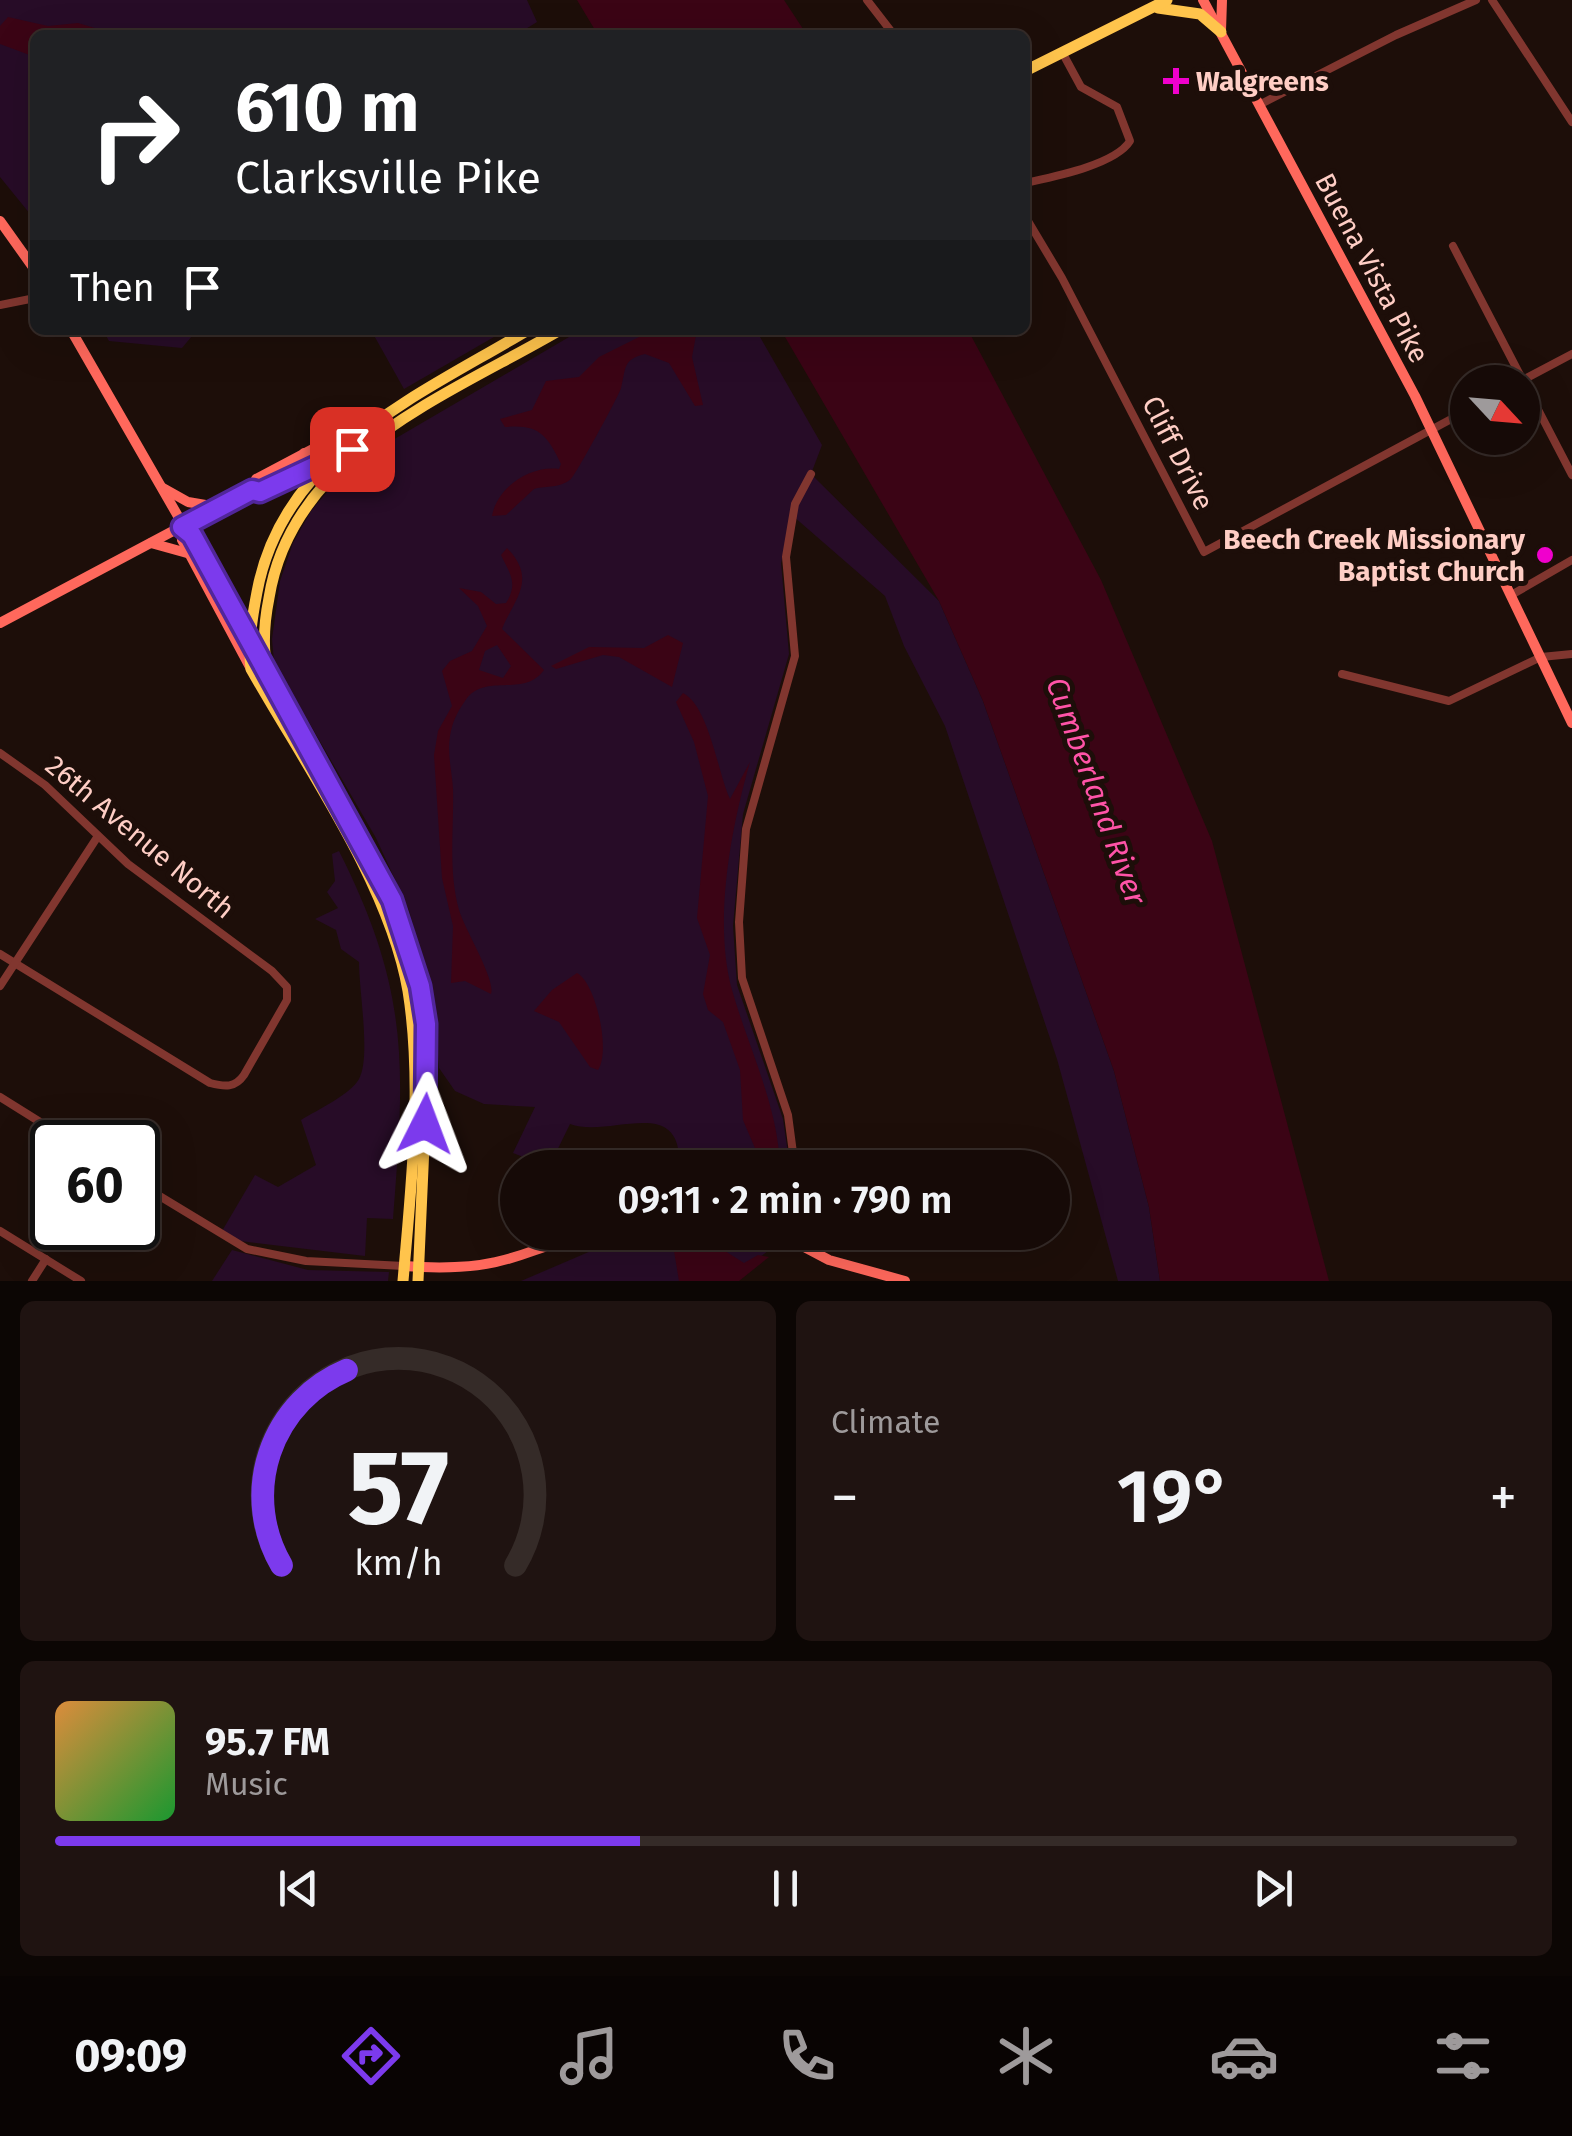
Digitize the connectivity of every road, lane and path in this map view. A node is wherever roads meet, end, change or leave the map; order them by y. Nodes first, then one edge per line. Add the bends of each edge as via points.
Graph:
1 (867, 0) edge
2 (1167, 0) edge
3 (1203, 0) edge
4 (1222, 0) edge
5 (1476, 0) edge
6 (1492, 0) edge
7 (1152, 5) edge
8 (890, 30) edge
9 (1221, 32) junction
10 (1062, 52) junction
11 (1030, 68) edge
12 (1259, 105) junction
13 (1572, 122) edge
14 (1030, 181) edge
15 (0, 221) edge
16 (1030, 224) edge
17 (1453, 246) dead end
18 (30, 263) edge
19 (30, 299) edge
20 (0, 305) edge
21 (74, 335) edge
22 (520, 335) edge
23 (551, 335) edge
24 (1572, 354) edge
25 (1512, 365) edge
26 (1540, 371) edge
27 (1540, 418) edge
28 (1450, 419) edge
29 (372, 424) junction
30 (1430, 429) junction
31 (375, 438) junction
32 (329, 459) junction
33 (811, 474) dead end
34 (1572, 475) edge
35 (160, 486) junction
36 (256, 491) junction
37 (218, 507) junction
38 (182, 527) junction
39 (150, 543) junction
40 (190, 555) junction
41 (1572, 560) edge
42 (1513, 594) junction
43 (0, 623) edge
44 (249, 642) junction
45 (1572, 654) edge
46 (1541, 657) junction
47 (251, 668) junction
48 (268, 673) junction
49 (1342, 674) dead end
50 (1572, 723) edge
51 (0, 754) edge
52 (98, 836) junction
53 (0, 954) edge
54 (14, 963) junction
55 (0, 986) edge
56 (0, 1098) edge
57 (36, 1120) edge
58 (793, 1150) edge
59 (160, 1196) edge
60 (0, 1231) edge
61 (537, 1250) edge
62 (811, 1250) edge
63 (46, 1259) junction
64 (404, 1266) junction
65 (419, 1267) junction
66 (32, 1281) edge
67 (82, 1281) edge
68 (402, 1281) edge
69 (418, 1281) edge
70 (905, 1281) edge

1 - 8 street
2 - 7 main road
3 - 9 main road, Buena Vista Pike
4 - 9 main road
5 - 12 street
6 - 13 street
7 - 9 main road via 1200,14
7 - 10 main road
9 - 12 main road, Buena Vista Pike
10 - 11 main road
10 - 14 street via 1082,87 1116,106 1130,141 1074,172
12 - 30 main road, Buena Vista Pike
15 - 18 main road
16 - 30 street, Cliff Drive via 1204,552
17 - 25 street
19 - 20 street
21 - 35 main road
22 - 29 main road
23 - 31 main road
24 - 26 street
27 - 34 street
28 - 30 street, Cliff Drive
29 - 32 main road
29 - 36 main road via 364,422 256,479
30 - 42 main road, Buena Vista Pike
31 - 32 main road
31 - 48 main road via 329,477 286,537 268,602
32 - 36 main road
32 - 44 main road via 275,532 262,564
33 - 58 street via 795,504 786,556 795,656 746,829 739,922 742,978 788,1115
35 - 37 main road
35 - 38 main road
36 - 37 main road
37 - 38 main road
38 - 39 main road
38 - 40 main road
38 - 44 main road
39 - 40 main road
39 - 43 main road
40 - 47 main road
41 - 42 street
42 - 46 main road, Buena Vista Pike
44 - 47 main road
44 - 48 main road
45 - 46 street
46 - 49 street via 1449,701
46 - 50 main road, Buena Vista Pike
47 - 64 main road via 382,904 408,988 415,1067
48 - 65 main road via 392,900 420,986 428,1056
51 - 52 street, 26th Avenue North via 45,785
52 - 54 street
52 - 54 street, 26th Avenue North via 286,988 287,1000 238,1084 210,1083
53 - 54 street
54 - 55 street
56 - 57 street
59 - 64 street via 247,1248 306,1261
60 - 63 street
61 - 65 main road via 501,1265
62 - 70 main road
63 - 66 street
63 - 67 street
64 - 65 main road
64 - 68 main road
65 - 69 main road

